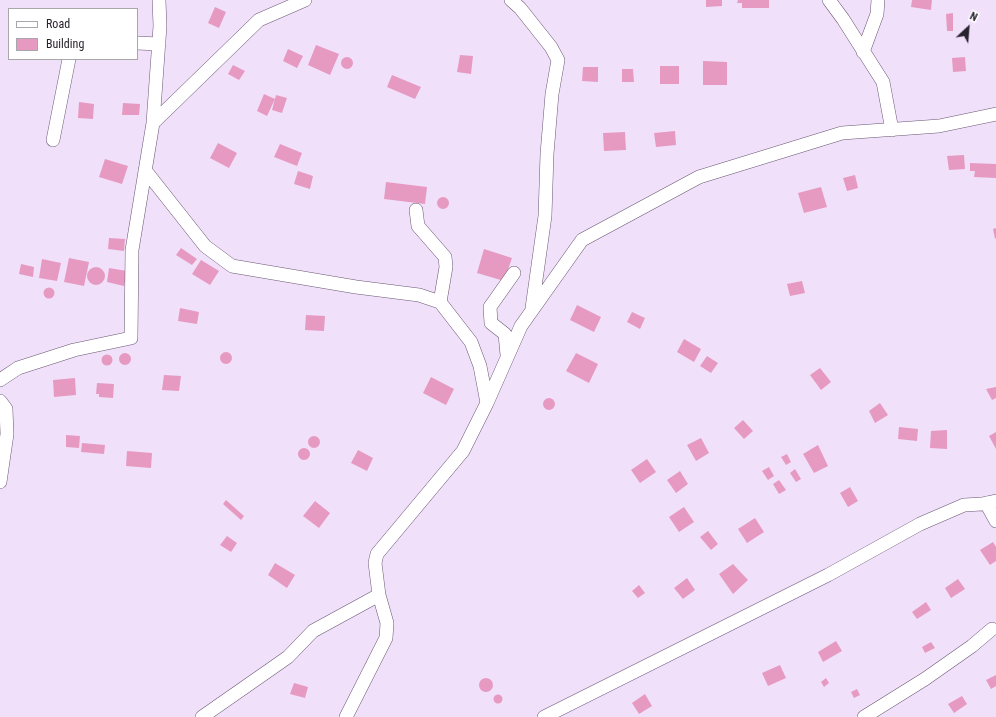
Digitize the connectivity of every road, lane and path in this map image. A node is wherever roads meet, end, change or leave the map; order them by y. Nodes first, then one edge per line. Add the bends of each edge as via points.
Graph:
1 (160, 0) edge
2 (305, 0) edge
3 (511, 0) edge
4 (829, 0) edge
5 (878, 0) edge
6 (138, 44) edge
7 (159, 44) junction
8 (863, 52) junction
9 (69, 60) edge
10 (996, 114) edge
11 (153, 122) junction
12 (892, 130) junction
13 (53, 140) dead end
14 (145, 170) junction
15 (416, 210) dead end
16 (514, 273) dead end
17 (440, 302) junction
18 (531, 310) junction
19 (507, 357) junction
20 (0, 380) edge
21 (0, 401) edge
22 (487, 403) junction
23 (0, 482) edge
24 (991, 502) edge
25 (996, 521) edge
26 (380, 595) junction
27 (992, 629) dead end
28 (202, 717) edge
29 (346, 717) edge
30 (544, 717) edge
31 (864, 717) edge

1 - 7 street
2 - 11 street via 259,20
3 - 18 street via 551,46 558,60 552,94 545,216
4 - 8 street
5 - 8 street via 877,14
6 - 7 street
7 - 11 street
8 - 12 street via 883,82
9 - 13 street
10 - 12 street via 939,126
11 - 14 street
12 - 18 street via 842,133 699,177 582,240
14 - 17 street via 205,246 232,266 419,295
14 - 20 street via 132,250 131,338 74,350 18,368
15 - 17 street via 418,226 445,257 446,267
16 - 19 street via 490,307 491,323 505,334
17 - 22 street via 471,342 480,366
18 - 19 street
19 - 22 street
21 - 23 street via 6,409 7,434
22 - 26 street via 463,451 377,554 375,563
24 - 25 street
24 - 30 street via 964,505 920,524 828,575
26 - 28 street via 313,631 288,657
26 - 29 street via 387,622 386,638
27 - 31 street via 925,679

